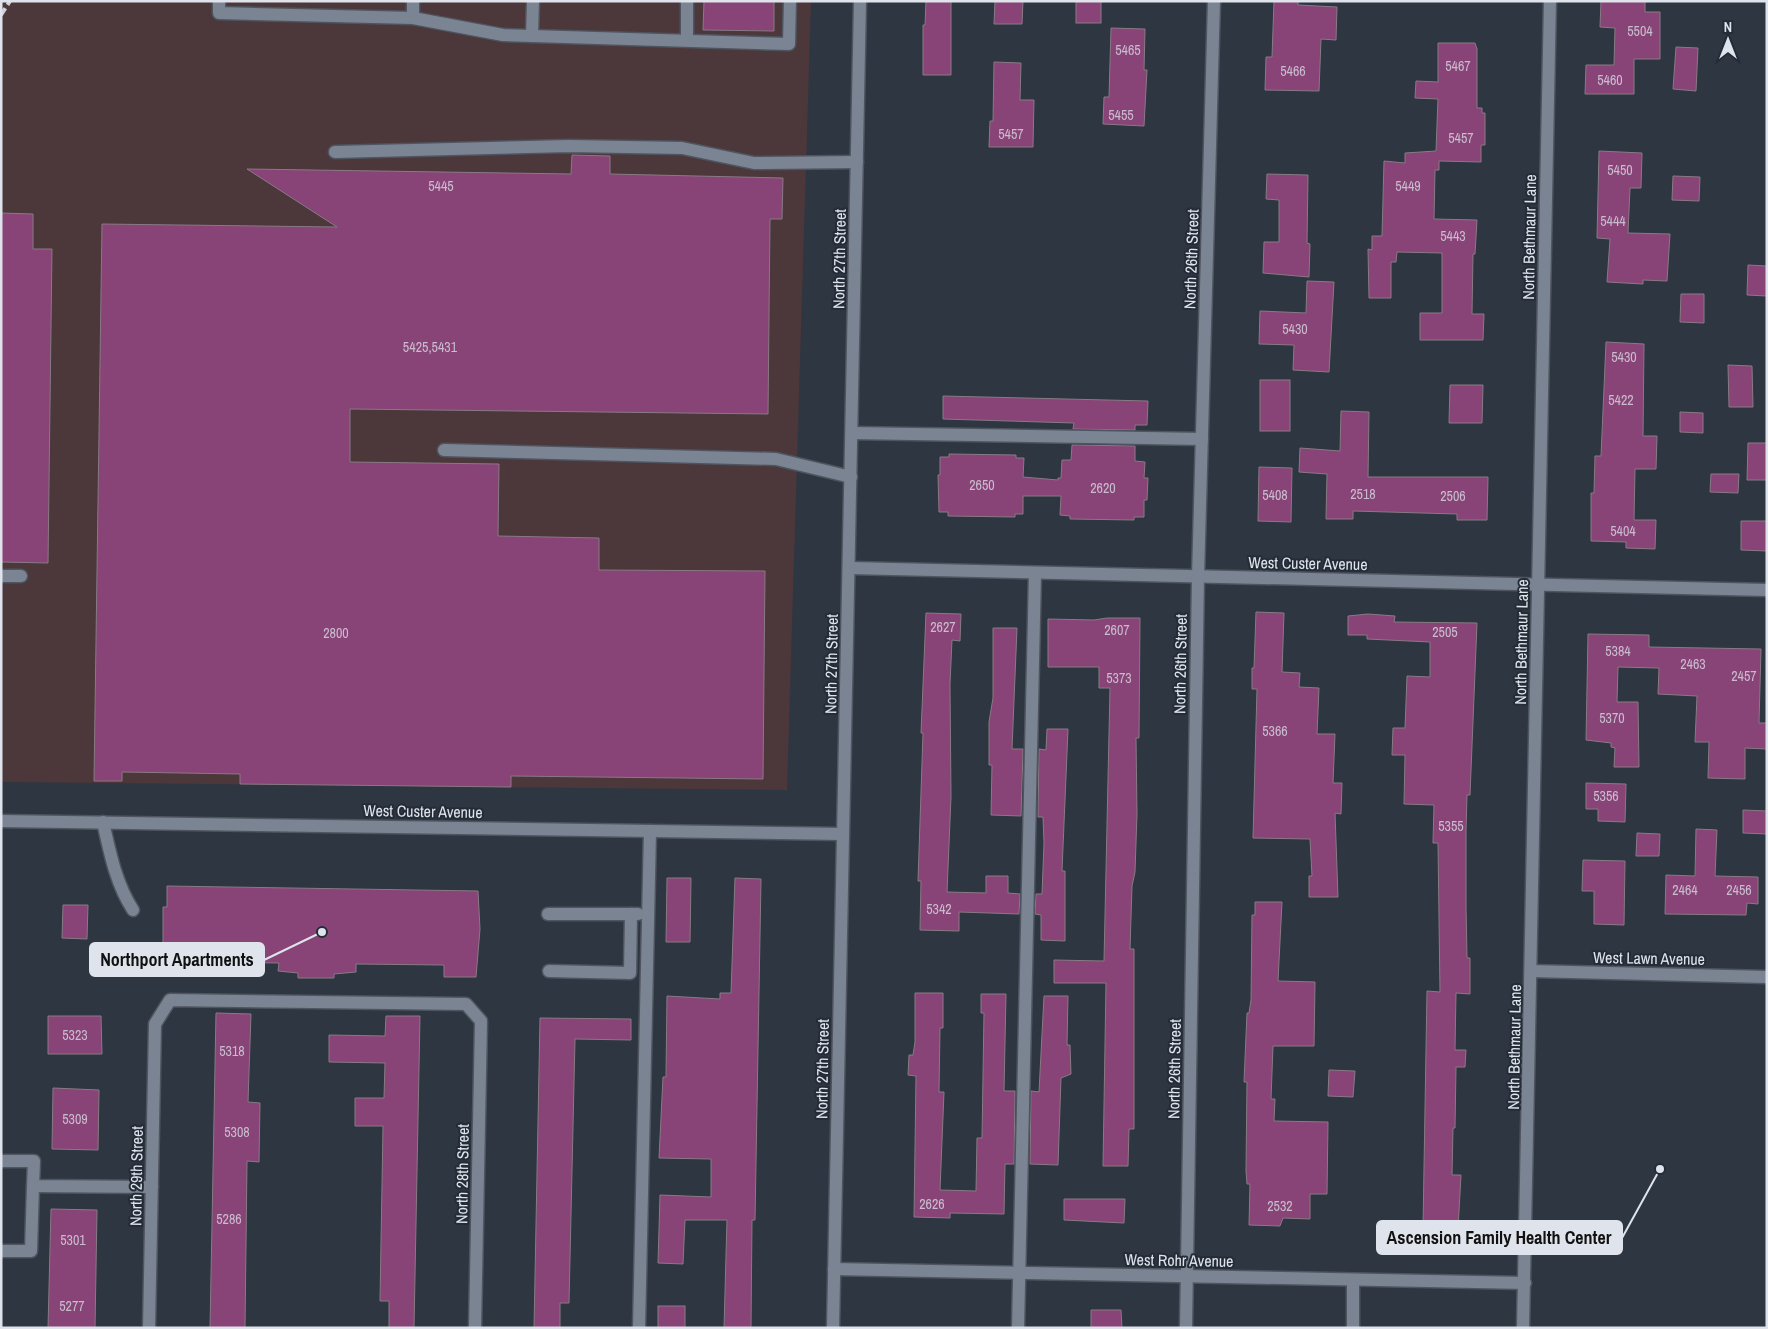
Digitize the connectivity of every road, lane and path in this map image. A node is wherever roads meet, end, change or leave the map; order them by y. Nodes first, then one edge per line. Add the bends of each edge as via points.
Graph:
1 (219, 1) edge
2 (413, 1) edge
3 (533, 1) edge
4 (687, 1) edge
5 (790, 1) edge
6 (860, 1) edge
7 (1214, 1) edge
8 (1550, 1) edge
9 (413, 18) junction
10 (532, 36) junction
11 (687, 40) junction
12 (336, 152) dead end
13 (857, 162) junction
14 (852, 433) junction
15 (1202, 439) junction
16 (444, 450) dead end
17 (851, 477) junction
18 (850, 568) junction
19 (1035, 573) junction
20 (1, 576) edge
21 (21, 576) dead end
22 (1198, 577) junction
23 (1538, 583) junction
24 (1767, 590) edge
25 (1, 821) edge
26 (103, 822) junction
27 (650, 831) junction
28 (844, 834) junction
29 (133, 910) dead end
30 (548, 914) dead end
31 (631, 914) junction
32 (648, 914) junction
33 (549, 971) dead end
34 (1532, 971) junction
35 (630, 973) junction
36 (647, 973) junction
37 (1767, 976) edge
38 (481, 1021) joint
39 (1, 1161) edge
40 (33, 1186) junction
41 (152, 1187) junction
42 (1, 1250) edge
43 (834, 1269) junction
44 (1019, 1274) junction
45 (1187, 1276) junction
46 (1353, 1280) junction
47 (1524, 1283) junction
48 (149, 1328) edge
49 (475, 1328) edge
50 (639, 1328) edge
51 (833, 1328) edge
52 (1018, 1328) edge
53 (1186, 1328) edge
54 (1352, 1328) edge
55 (1523, 1328) edge

1 - 9 street via 219,13
2 - 9 street
3 - 10 street
4 - 11 street
5 - 11 street via 789,44
6 - 13 street, North 27th Street
7 - 15 street, North 26th Street
8 - 23 street, North Bethmaur Lane
9 - 10 street via 504,35
10 - 11 street
12 - 13 street via 569,146 682,148 754,163
13 - 14 street, North 27th Street
14 - 15 street
14 - 17 street, North 27th Street
15 - 22 street, North 26th Street
16 - 17 street via 776,459
17 - 18 street, North 27th Street
18 - 19 street, West Custer Avenue
18 - 28 street, North 27th Street
19 - 22 street, West Custer Avenue
19 - 44 street
20 - 21 street
22 - 23 street, West Custer Avenue
22 - 45 street, North 26th Street
23 - 24 street, West Custer Avenue
23 - 34 street, North Bethmaur Lane
25 - 26 street, West Custer Avenue
26 - 27 street, West Custer Avenue
26 - 29 street via 114,870
27 - 28 street, West Custer Avenue
27 - 32 street
28 - 43 street, North 27th Street
30 - 31 street
31 - 32 street
31 - 35 street
32 - 36 street
33 - 35 street
34 - 37 street, West Lawn Avenue
34 - 47 street, North Bethmaur Lane
35 - 36 street
36 - 50 street
38 - 41 street, North 29th Street via 466,1004 170,1000 155,1024
38 - 49 street, North 28th Street
39 - 40 street via 34,1161
40 - 41 street
40 - 42 street via 31,1251
41 - 48 street, North 29th Street
43 - 44 street, West Rohr Avenue
43 - 51 street, North 27th Street
44 - 45 street, West Rohr Avenue
44 - 52 street
45 - 46 street, West Rohr Avenue
45 - 53 street, North 26th Street
46 - 47 street, West Rohr Avenue
46 - 54 street
47 - 55 street, North Bethmaur Lane

